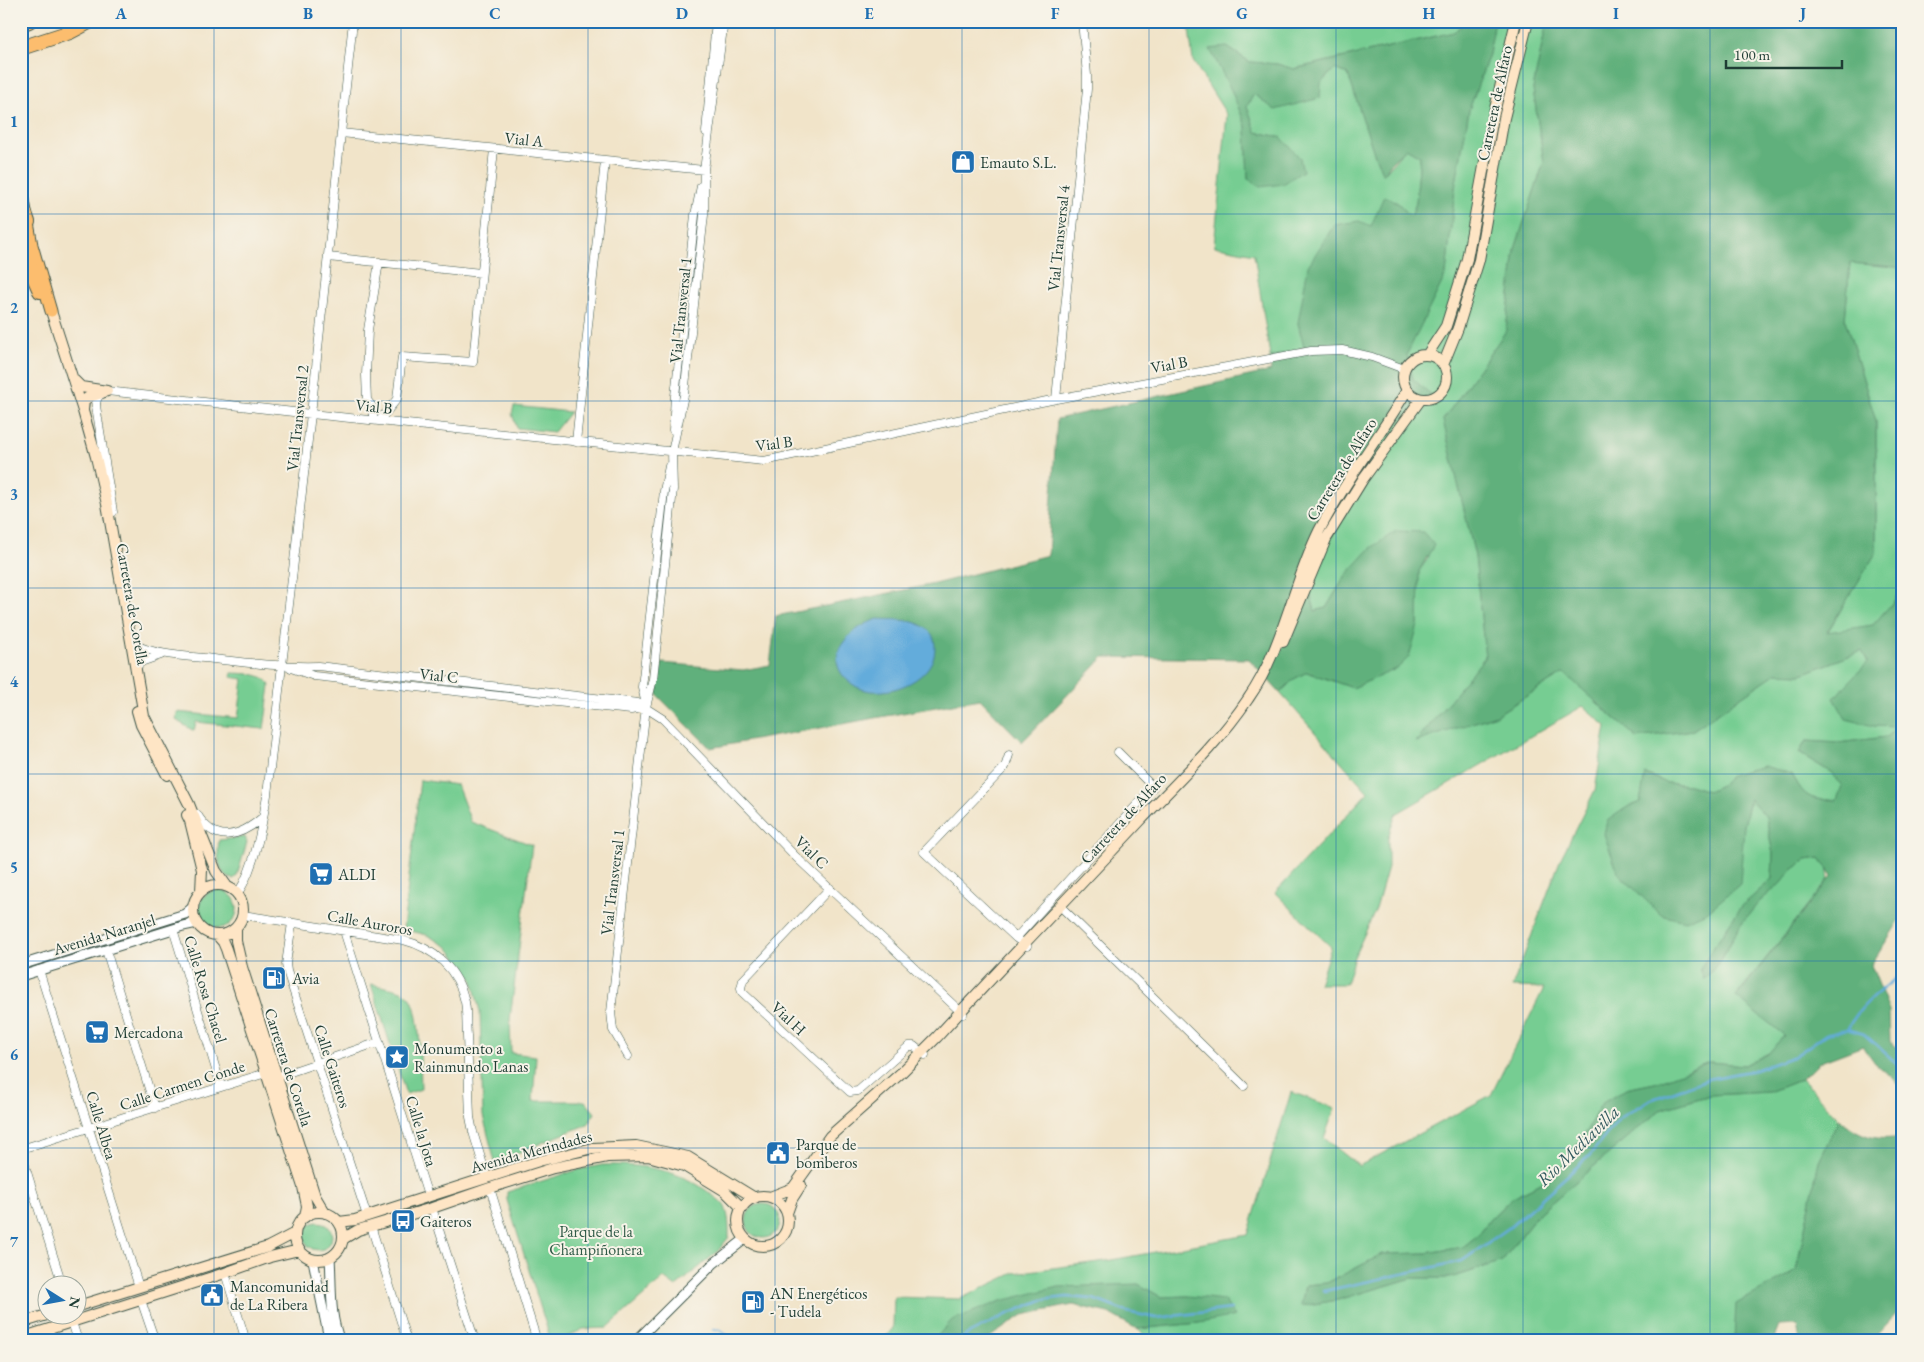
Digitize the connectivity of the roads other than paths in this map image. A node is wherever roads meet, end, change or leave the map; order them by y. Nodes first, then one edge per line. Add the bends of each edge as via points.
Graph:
1 (29, 21) edge
2 (79, 21) edge
3 (91, 21) edge
4 (353, 21) edge
5 (716, 21) edge
6 (724, 21) edge
7 (1082, 21) edge
8 (1516, 21) edge
9 (1528, 21) edge
10 (21, 24) edge
11 (21, 41) edge
12 (21, 48) edge
13 (341, 133) junction
14 (494, 149) junction
15 (605, 161) junction
16 (704, 170) junction
17 (21, 184) edge
18 (21, 202) edge
19 (23, 225) edge
20 (328, 257) junction
21 (379, 262) junction
22 (481, 272) junction
23 (40, 291) joint
24 (49, 313) junction
25 (1427, 355) junction
26 (1443, 365) junction
27 (1404, 370) junction
28 (74, 380) junction
29 (1407, 390) junction
30 (107, 391) junction
31 (1056, 398) junction
32 (1421, 399) junction
33 (84, 411) junction
34 (311, 414) junction
35 (376, 420) junction
36 (90, 436) junction
37 (576, 442) junction
38 (672, 452) junction
39 (113, 511) junction
40 (122, 590) junction
41 (131, 643) junction
42 (162, 654) junction
43 (286, 667) junction
44 (135, 669) junction
45 (646, 707) junction
46 (1118, 752) dead end
47 (1009, 755) dead end
48 (189, 804) junction
49 (263, 817) junction
50 (226, 885) junction
51 (830, 888) junction
52 (200, 891) junction
53 (238, 893) junction
54 (193, 907) junction
55 (1061, 907) junction
56 (243, 915) junction
57 (197, 923) junction
58 (292, 923) junction
59 (236, 928) junction
60 (173, 929) junction
61 (344, 931) junction
62 (217, 935) junction
63 (1022, 943) junction
64 (106, 950) junction
65 (21, 965) edge
66 (39, 970) junction
67 (21, 976) edge
68 (962, 1013) junction
69 (379, 1042) junction
70 (923, 1053) junction
71 (628, 1056) dead end
72 (318, 1063) junction
73 (266, 1073) junction
74 (276, 1077) junction
75 (221, 1086) junction
76 (1244, 1086) dead end
77 (155, 1108) junction
78 (89, 1129) junction
79 (21, 1149) edge
80 (21, 1153) edge
81 (488, 1183) junction
82 (428, 1196) junction
83 (770, 1197) junction
84 (755, 1198) junction
85 (432, 1208) junction
86 (742, 1208) junction
87 (325, 1213) junction
88 (787, 1213) junction
89 (305, 1217) junction
90 (369, 1221) junction
91 (339, 1222) junction
92 (295, 1233) junction
93 (343, 1239) junction
94 (746, 1239) junction
95 (299, 1250) junction
96 (330, 1258) junction
97 (314, 1260) junction
98 (225, 1273) junction
99 (59, 1274) edge
100 (139, 1287) junction
101 (141, 1300) junction
102 (88, 1303) edge
103 (88, 1317) edge
104 (38, 1318) edge
105 (21, 1323) edge
106 (66, 1324) edge
107 (73, 1324) edge
108 (21, 1338) edge
109 (78, 1341) edge
110 (155, 1341) edge
111 (246, 1341) edge
112 (331, 1341) edge
113 (340, 1341) edge
114 (407, 1341) edge
115 (475, 1341) edge
116 (537, 1341) edge
117 (636, 1341) edge

1 - 10 highway
2 - 11 highway
3 - 12 highway via 70,32
4 - 13 street, Vial Transversal 2
5 - 16 street, Vial Transversal 1
6 - 16 street, Vial Transversal 1
7 - 31 street, Vial Transversal 4 via 1087,89
8 - 25 main road, Carretera de Alfaro via 1493,117 1467,259 1446,326
9 - 26 main road, Carretera de Alfaro via 1504,118 1479,260
13 - 14 street, Vial A
13 - 20 street, Vial Transversal 2
14 - 15 street, Vial A
14 - 22 street
15 - 16 street, Vial A
15 - 37 street
16 - 38 street, Vial Transversal 1 via 704,215 685,386
17 - 19 main road
18 - 19 highway
19 - 23 highway via 32,273
19 - 24 main road via 32,245
20 - 21 street
20 - 34 street, Vial Transversal 2
21 - 22 street
21 - 35 street via 368,330 366,374 367,400
22 - 35 street via 473,362 402,357 397,400
23 - 24 main road
24 - 28 main road, Carretera de Corella
24 - 52 main road, Carretera de Corella via 93,470 134,702 141,725 190,821 202,870
25 - 26 main road
25 - 27 main road via 1413,358
26 - 32 main road via 1447,377 1444,389 1434,398
27 - 29 main road
27 - 31 street, Vial B via 1350,352 1311,351
28 - 30 main road via 81,387
28 - 33 main road, Carretera de Corella
29 - 32 main road
29 - 55 main road, Carretera de Alfaro via 1318,532 1269,662 1248,699 1206,750
30 - 33 main road via 86,398
30 - 34 street, Vial B
30 - 39 street, Carretera de Corella via 99,395 96,406
31 - 38 street, Vial B via 764,461
32 - 55 main road, Carretera de Alfaro via 1363,479 1326,539 1278,656 1251,702 1209,753
33 - 36 main road, Carretera de Corella
34 - 35 street, Vial B
34 - 43 street, Vial Transversal 2
35 - 37 street, Vial B
36 - 39 main road
36 - 40 main road, Carretera de Corella via 107,504
37 - 38 street, Vial B
38 - 45 street, Vial Transversal 1 via 673,489 652,684
39 - 40 street, Carretera de Corella
40 - 41 main road, Carretera de Corella
41 - 42 street, Vial C
41 - 44 main road, Carretera de Corella
42 - 43 street, Vial C
42 - 44 street via 141,662
43 - 45 street, Vial C via 314,676 631,710
43 - 49 street, Vial Transversal 2
44 - 48 main road, Carretera de Corella via 144,716
45 - 51 street, Vial C via 663,718 796,857
45 - 71 street, Vial Transversal 1 via 611,1012 612,1030
46 - 63 street via 1153,787
47 - 63 street via 1005,767 924,852
48 - 49 street via 208,830 223,835 246,830
48 - 50 main road, Carretera de Corella via 209,856
49 - 53 street, Vial Transversal 2 via 246,879
50 - 52 main road via 210,885
50 - 53 main road
51 - 68 street, Vial C
51 - 70 street, Vial H via 743,980 742,992 850,1092 858,1091 909,1046
52 - 54 main road
53 - 56 main road
54 - 57 main road
54 - 65 street, Avenida Naranjel via 185,914
55 - 63 main road, Carretera de Alfaro
55 - 76 street
56 - 58 street, Calle Auroros
56 - 59 main road
57 - 60 street, Avenida Naranjel
57 - 62 main road
58 - 61 street, Calle Auroros
58 - 72 street, Calle Gaiteros via 286,964
59 - 62 main road
59 - 74 main road, Carretera de Corella via 242,967
60 - 64 street, Avenida Naranjel
60 - 75 street, Calle Rosa Chacel
61 - 69 street, Calle la Jota
61 - 81 street, Calle Auroros via 417,944 438,956 458,982 465,1002 470,1117
62 - 73 main road, Carretera de Corella via 226,949
63 - 68 main road, Carretera de Alfaro
64 - 66 street, Avenida Naranjel
64 - 77 street
66 - 67 street, Avenida Naranjel
66 - 78 street, Calle Albea
68 - 70 main road, Carretera de Alfaro
69 - 72 street
69 - 82 street, Calle la Jota
70 - 83 main road, Carretera de Alfaro via 830,1136 793,1188
70 - 88 main road, Carretera de Alfaro via 905,1076 832,1141 792,1199
72 - 74 street
72 - 90 street, Calle Gaiteros
73 - 75 street, Calle Carmen Conde
73 - 89 main road, Carretera de Corella via 305,1195
74 - 87 main road, Carretera de Corella via 315,1196
75 - 77 street, Calle Carmen Conde
77 - 78 street, Calle Carmen Conde
78 - 79 street, Calle Carmen Conde
78 - 100 street, Calle Albea
80 - 99 street
81 - 82 main road, Avenida Merindades
81 - 84 main road, Avenida Merindades via 539,1161 593,1148 636,1146 688,1157
81 - 85 main road, Avenida Merindades
81 - 86 main road, Avenida Merindades via 607,1157 648,1156 684,1166 726,1191
81 - 116 street, Calle Auroros
82 - 90 main road, Avenida Merindades
83 - 84 main road
83 - 88 main road via 777,1200
84 - 86 main road
85 - 90 main road, Avenida Merindades
85 - 115 street
86 - 94 main road via 739,1226
87 - 89 main road via 314,1212
87 - 91 main road
88 - 94 main road via 788,1228 778,1242 761,1247
89 - 92 main road
90 - 91 main road, Avenida Merindades
90 - 93 main road, Avenida Merindades
90 - 114 street, Calle Gaiteros
91 - 93 main road
92 - 95 main road
92 - 100 main road via 268,1247
93 - 96 main road via 341,1247
94 - 117 street via 713,1264
95 - 97 main road
95 - 98 main road
96 - 97 main road
96 - 113 street via 330,1294
97 - 112 street
98 - 101 main road
98 - 111 street
100 - 102 main road
101 - 103 main road
101 - 110 street
104 - 105 main road
106 - 108 main road
107 - 109 street

